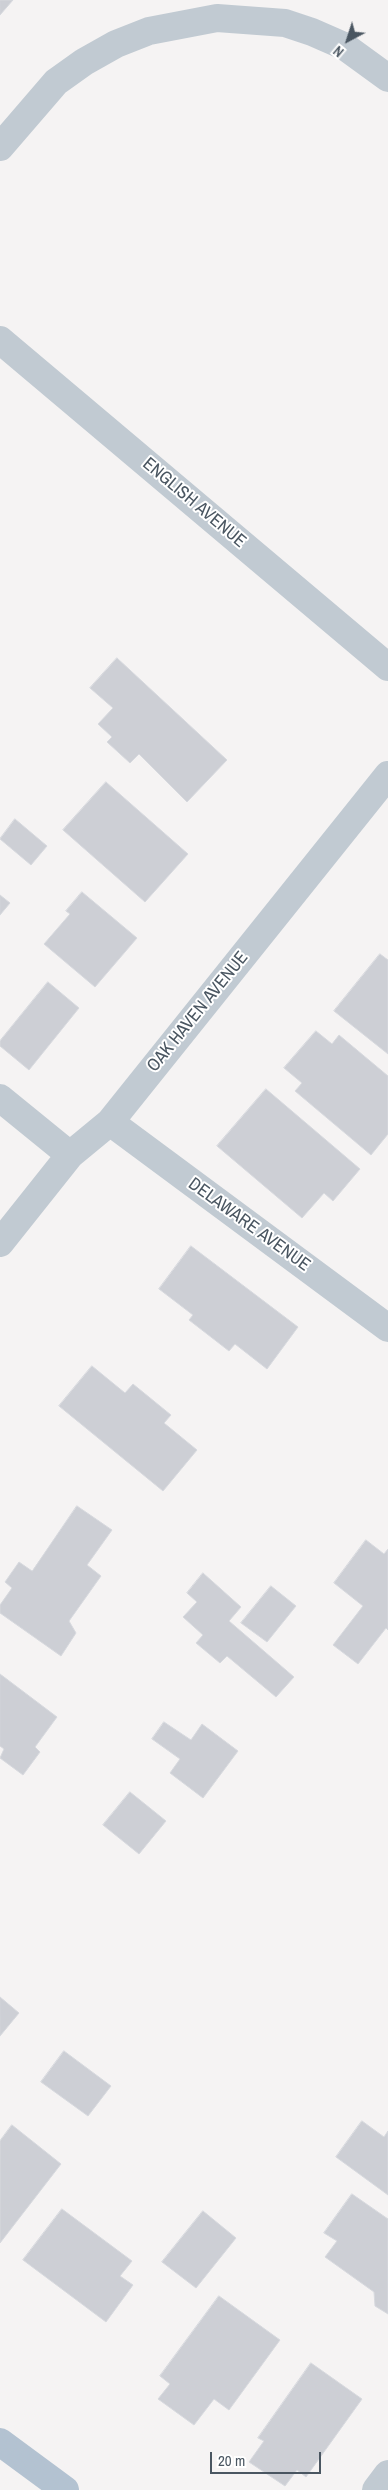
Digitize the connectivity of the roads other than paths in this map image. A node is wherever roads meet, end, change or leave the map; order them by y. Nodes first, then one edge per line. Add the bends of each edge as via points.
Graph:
1 (388, 78) edge
2 (0, 147) edge
3 (0, 340) edge
4 (388, 666) edge
5 (388, 775) edge
6 (0, 1098) edge
7 (110, 1122) junction
8 (70, 1155) junction
9 (0, 1243) edge
10 (388, 1328) edge
11 (0, 2442) edge
12 (388, 2474) edge
13 (65, 2490) edge
14 (376, 2490) edge

1 - 2 street via 344,46 312,32 285,23 217,18 149,31 84,62 56,82
3 - 4 street, ENGLISH AVENUE
5 - 7 street, OAK HAVEN AVENUE
6 - 8 street
7 - 8 street, OAK HAVEN AVENUE
7 - 10 street, DELAWARE AVENUE
8 - 9 street, OAK HAVEN AVENUE
11 - 13 main road
12 - 14 street

